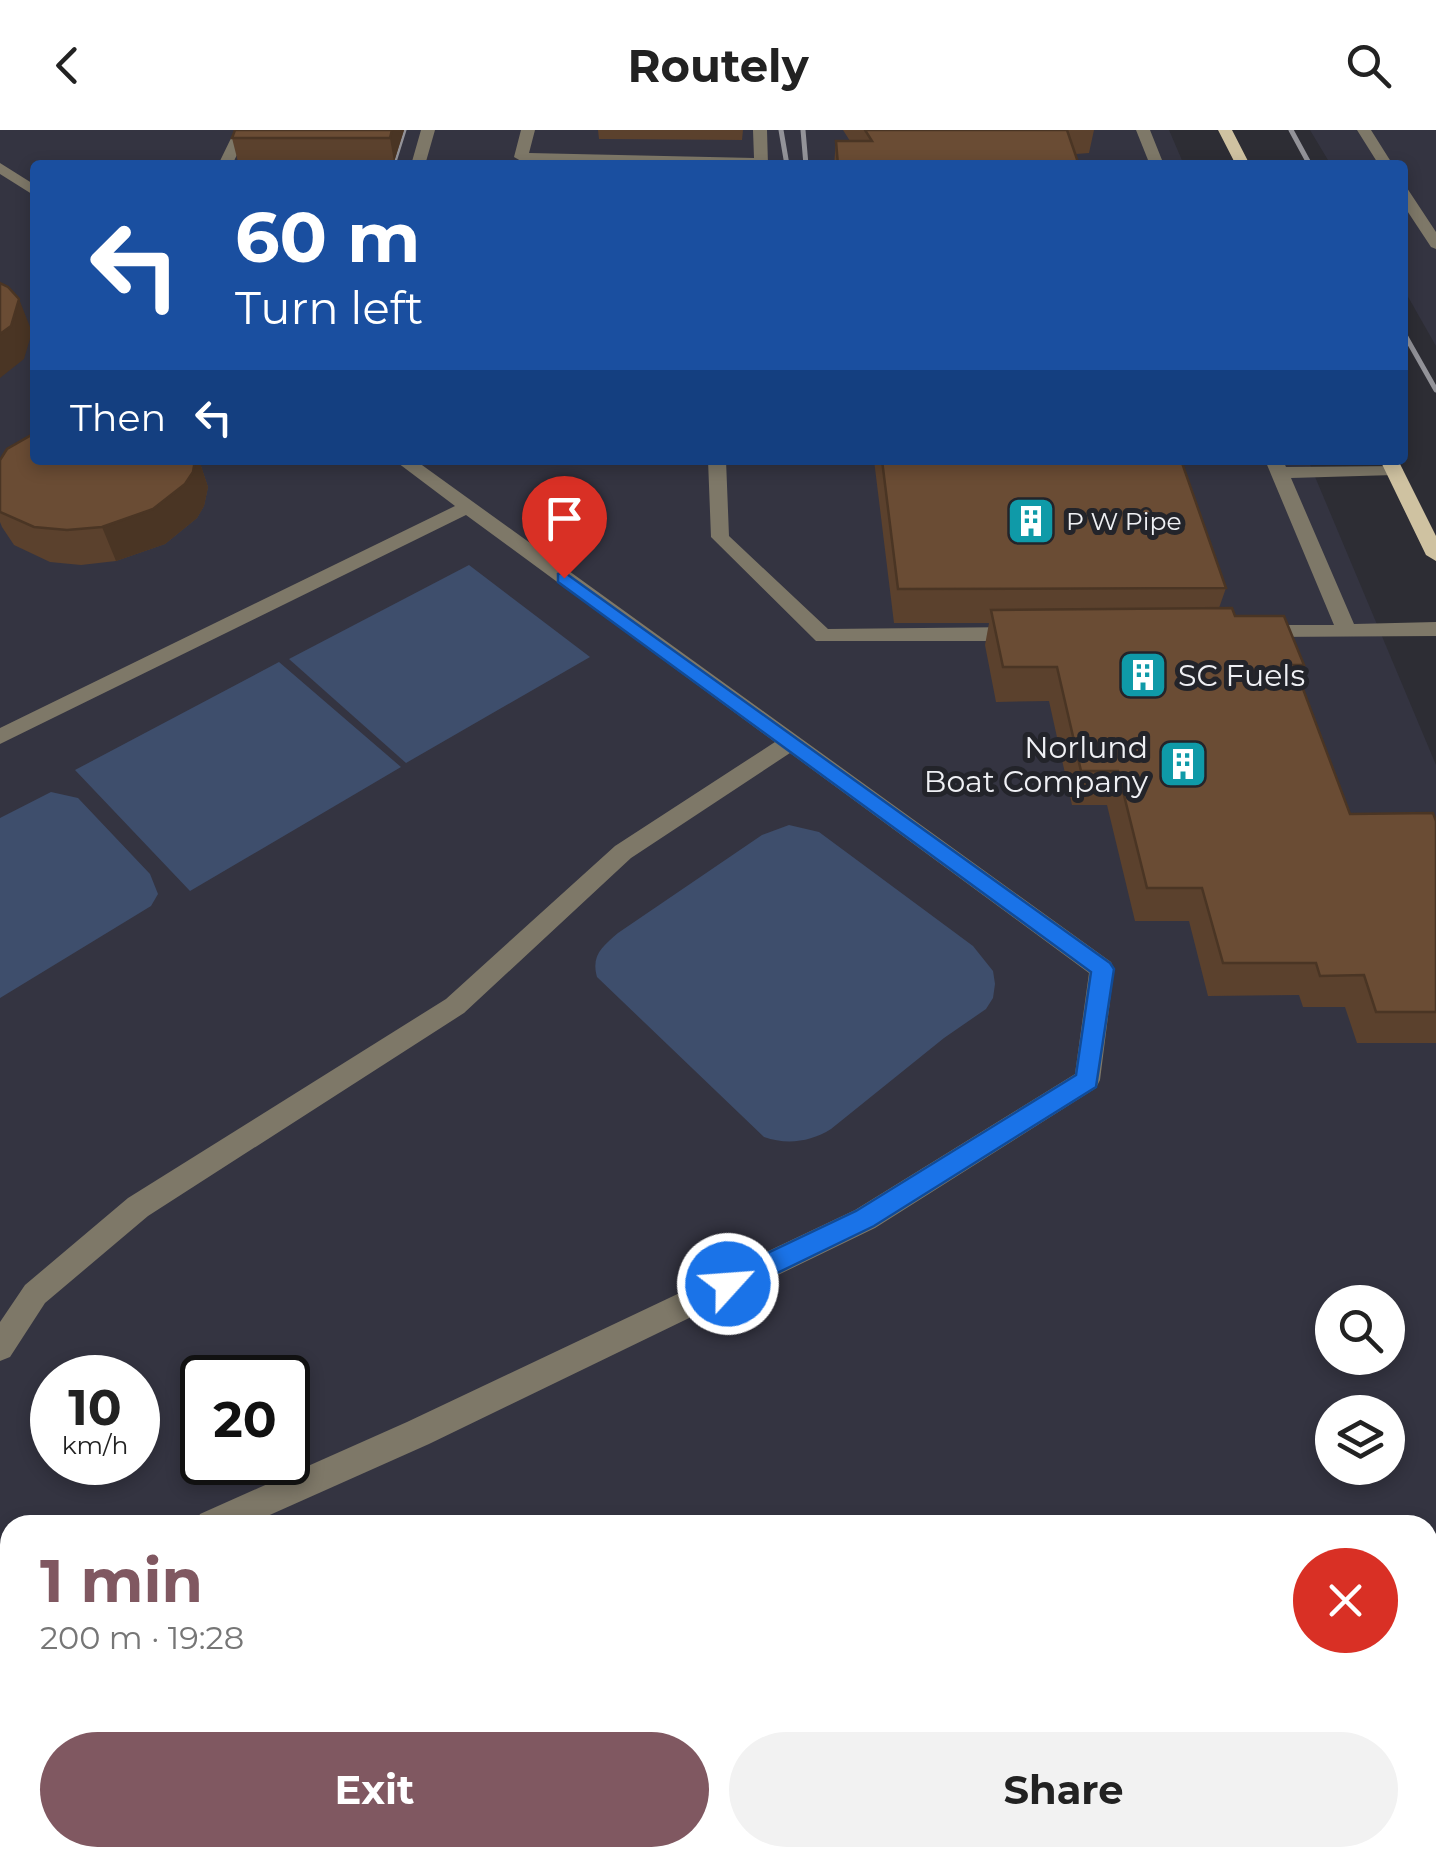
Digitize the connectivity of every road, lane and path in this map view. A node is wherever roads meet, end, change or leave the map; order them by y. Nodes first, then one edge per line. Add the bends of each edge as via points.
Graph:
1 (242, 130) edge
2 (428, 130) edge
3 (528, 130) edge
4 (760, 130) edge
5 (1143, 130) edge
6 (1225, 130) edge
7 (1364, 130) edge
8 (227, 160) edge
9 (419, 160) edge
10 (641, 160) edge
11 (761, 160) edge
12 (1155, 160) edge
13 (1240, 160) edge
14 (1383, 160) edge
15 (0, 167) edge
16 (30, 188) edge
17 (1408, 200) edge
18 (1436, 244) edge
19 (410, 465) edge
20 (718, 465) edge
21 (1392, 465) edge
22 (1276, 466) edge
23 (468, 507) junction
24 (1436, 554) edge
25 (1436, 628) edge
26 (1347, 631) junction
27 (1230, 632) edge
28 (1036, 634) edge
29 (0, 736) edge
30 (790, 742) junction
31 (0, 1346) edge
32 (234, 1515) edge

1 - 8 lane
2 - 9 lane
3 - 10 lane via 521,157
4 - 11 lane
5 - 12 lane
6 - 13 main road
7 - 14 lane
15 - 16 lane
17 - 18 lane
19 - 23 lane
20 - 28 lane via 720,537 823,636
21 - 22 lane
21 - 24 main road
22 - 26 lane
23 - 29 lane
23 - 30 lane
25 - 26 lane
26 - 27 lane
30 - 31 lane via 624,852 455,1006 138,1207 35,1294
30 - 32 lane via 1102,969 1088,1080 865,1218

